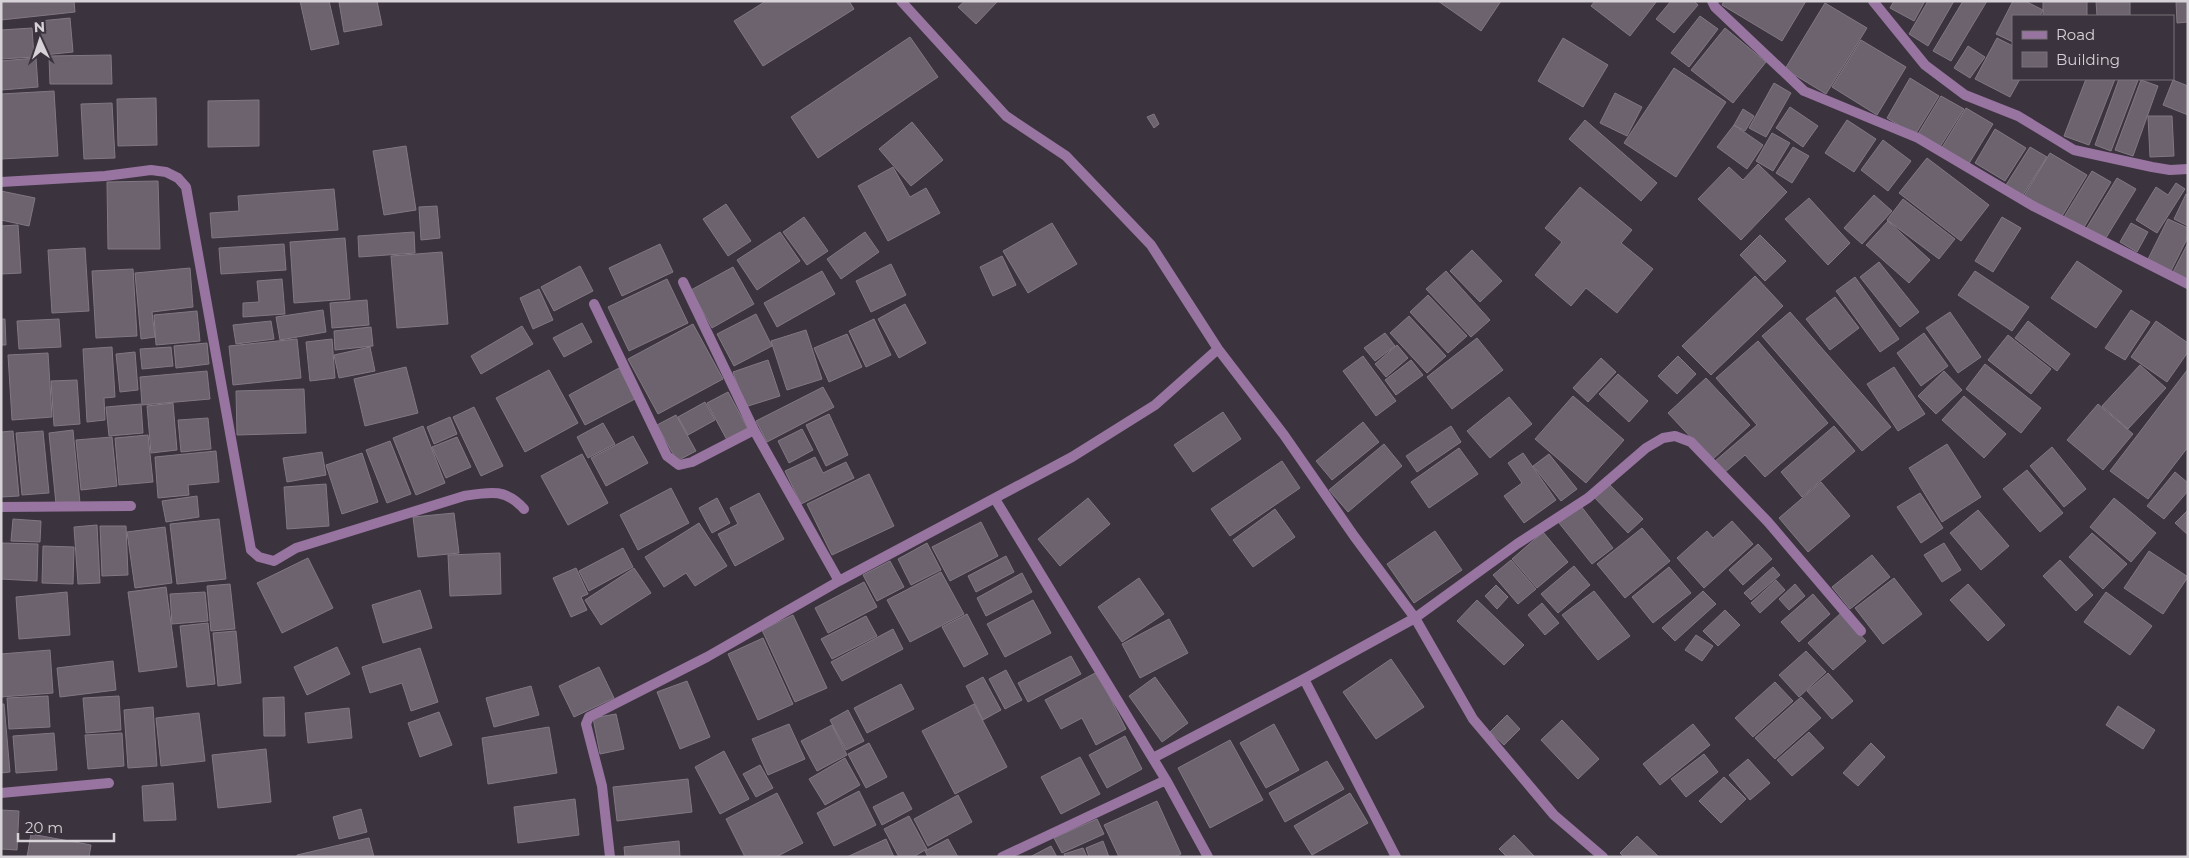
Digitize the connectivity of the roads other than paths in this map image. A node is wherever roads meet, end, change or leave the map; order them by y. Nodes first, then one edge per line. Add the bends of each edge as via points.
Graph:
1 (900, 1) edge
2 (1712, 1) edge
3 (1873, 1) edge
4 (2188, 169) edge
5 (1, 182) edge
6 (683, 282) dead end
7 (2188, 284) edge
8 (594, 304) dead end
9 (1218, 349) junction
10 (754, 430) junction
11 (995, 498) junction
12 (1, 506) edge
13 (130, 506) dead end
14 (524, 510) dead end
15 (839, 582) junction
16 (1415, 618) junction
17 (1861, 631) dead end
18 (1304, 679) junction
19 (1153, 758) junction
20 (1166, 780) junction
21 (109, 783) dead end
22 (1, 793) edge
23 (610, 857) edge
24 (1002, 857) edge
25 (1208, 857) edge
26 (1396, 857) edge
27 (1603, 857) edge

1 - 9 street via 1006,116 1066,156 1151,245
2 - 7 street via 1804,91 1918,138 2033,206
3 - 4 street via 1926,65 1966,95 2018,116 2074,150 2152,167
5 - 14 street via 151,170 166,172 186,187 251,550 259,557 274,561 296,548 464,496 490,492 502,494 516,499
6 - 10 street
8 - 10 street via 667,456 679,465 692,462
9 - 11 street via 1155,405 1072,457
9 - 16 street
10 - 15 street
11 - 15 street
11 - 19 street
12 - 13 street
15 - 23 street via 707,657 589,716 586,724 602,786
16 - 17 street via 1517,544 1588,498 1646,448 1663,438 1675,436 1691,442 1768,522
16 - 18 street
16 - 27 street via 1474,719 1554,815
18 - 19 street
18 - 26 street
19 - 20 street
20 - 24 street
20 - 25 street
21 - 22 street

